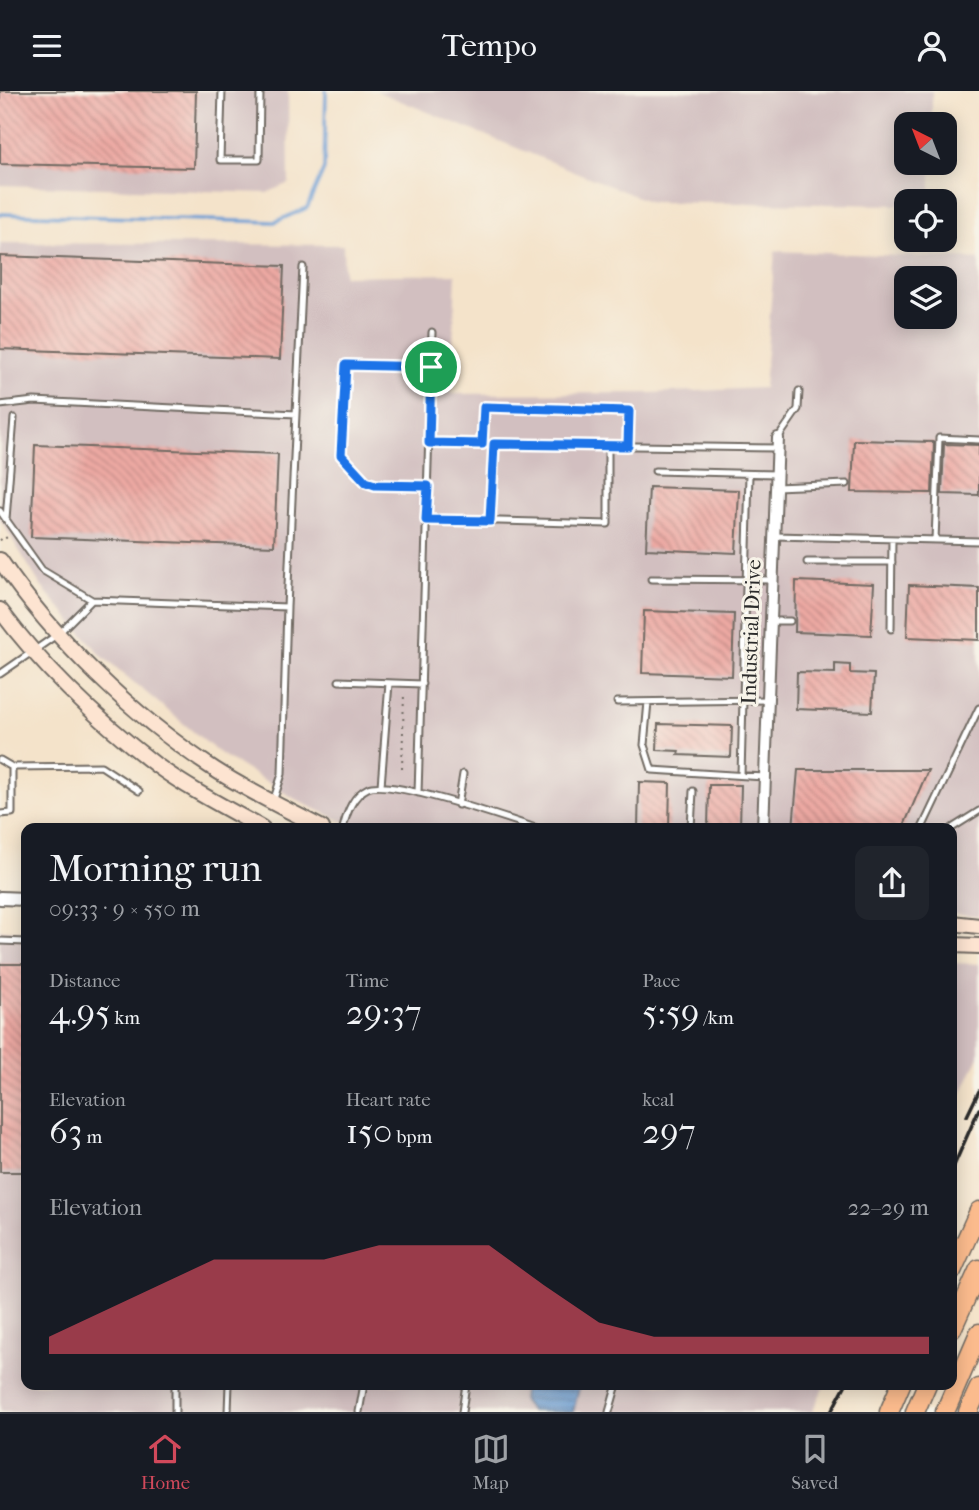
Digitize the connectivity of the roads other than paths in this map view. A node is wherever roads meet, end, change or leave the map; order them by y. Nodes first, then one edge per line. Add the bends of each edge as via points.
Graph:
1 (222, 91) edge
2 (260, 91) edge
3 (303, 267) dead end
4 (432, 332) dead end
5 (431, 367) junction
6 (799, 391) dead end
7 (0, 405) edge
8 (296, 414) junction
9 (14, 418) dead end
10 (979, 440) edge
11 (429, 443) junction
12 (778, 443) junction
13 (482, 444) junction
14 (494, 444) junction
15 (608, 446) junction
16 (628, 446) junction
17 (655, 471) dead end
18 (749, 474) junction
19 (777, 474) junction
20 (847, 484) dead end
21 (428, 486) junction
22 (776, 487) junction
23 (0, 512) edge
24 (6, 519) junction
25 (426, 520) junction
26 (490, 521) junction
27 (775, 536) junction
28 (892, 539) junction
29 (935, 540) junction
30 (979, 541) edge
31 (0, 560) edge
32 (807, 562) dead end
33 (892, 562) junction
34 (651, 579) dead end
35 (746, 579) junction
36 (773, 580) junction
37 (92, 600) junction
38 (287, 607) junction
39 (0, 610) edge
40 (771, 621) junction
41 (790, 621) dead end
42 (891, 629) dead end
43 (58, 634) junction
44 (33, 650) junction
45 (0, 674) edge
46 (339, 681) dead end
47 (388, 683) junction
48 (422, 684) junction
49 (743, 701) junction
50 (768, 701) junction
51 (617, 702) dead end
52 (648, 702) junction
53 (979, 708) edge
54 (0, 760) edge
55 (12, 767) junction
56 (463, 774) dead end
57 (741, 775) junction
58 (765, 777) junction
59 (381, 786) junction
60 (139, 791) dead end
61 (693, 791) dead end
62 (418, 793) junction
63 (273, 802) junction
64 (458, 805) junction
65 (979, 811) edge
66 (0, 814) edge
67 (253, 823) edge
68 (313, 823) edge
69 (345, 823) edge
70 (520, 823) edge
71 (691, 823) edge
72 (763, 823) edge
73 (924, 823) edge
74 (957, 825) edge
75 (0, 898) edge
76 (21, 899) edge
77 (957, 924) edge
78 (979, 926) edge
79 (0, 941) edge
80 (21, 942) edge
81 (957, 944) edge
82 (979, 946) edge
83 (979, 1211) edge
84 (957, 1260) edge
85 (979, 1269) edge
86 (957, 1318) edge
87 (979, 1333) edge
88 (957, 1383) edge
89 (979, 1388) edge
90 (175, 1390) edge
91 (229, 1390) edge
92 (363, 1390) edge
93 (465, 1390) edge
94 (615, 1390) edge
95 (898, 1390) edge
96 (924, 1390) edge
97 (954, 1390) edge
98 (175, 1412) edge
99 (228, 1412) edge
100 (359, 1412) edge
101 (462, 1412) edge
102 (609, 1412) edge
103 (888, 1412) edge
104 (915, 1412) edge
105 (944, 1412) edge
106 (968, 1412) edge

1 - 2 lane via 220,160 259,160
3 - 8 lane
4 - 5 lane
5 - 11 lane
5 - 21 lane via 346,365 341,455 366,482
6 - 12 lane via 798,409
7 - 8 lane via 34,401
8 - 38 lane
9 - 24 lane
10 - 29 lane via 939,438
11 - 13 lane
11 - 21 lane
12 - 16 lane
12 - 19 street, Industrial Drive
13 - 14 lane
13 - 16 lane via 484,407 629,411
14 - 15 lane
14 - 26 lane
15 - 16 lane
15 - 26 lane via 608,524
17 - 18 lane
18 - 19 lane
18 - 35 lane
19 - 22 street, Industrial Drive
20 - 22 lane
21 - 25 lane
22 - 27 street, Industrial Drive
23 - 24 lane
24 - 37 lane via 41,571
25 - 26 lane
25 - 48 lane
27 - 28 lane
27 - 36 street, Industrial Drive
28 - 29 lane
28 - 33 lane
29 - 30 lane
31 - 43 main road
32 - 33 lane
33 - 42 lane
34 - 35 lane
35 - 36 lane
35 - 49 lane
36 - 40 street, Industrial Drive
37 - 38 lane
37 - 43 lane
38 - 63 lane via 282,774
39 - 44 main road
40 - 41 lane
40 - 50 street, Industrial Drive
43 - 44 lane
43 - 63 main road via 173,740
44 - 45 lane
44 - 67 main road via 114,730 158,766
46 - 47 lane
47 - 48 lane
47 - 59 lane
48 - 62 lane
49 - 50 lane
49 - 52 lane
49 - 57 lane
50 - 58 street, Industrial Drive
51 - 52 lane
52 - 57 lane via 644,745 652,770
53 - 73 lane
54 - 55 lane
55 - 60 lane via 101,766
55 - 66 lane via 12,813
56 - 64 lane
57 - 58 lane
58 - 72 street, Industrial Drive
59 - 62 lane
59 - 69 lane via 360,793
61 - 71 lane
62 - 64 lane
63 - 68 main road
64 - 70 lane
65 - 74 lane
75 - 76 street
77 - 78 main road
79 - 80 lane
81 - 82 main road
83 - 84 highway
85 - 86 highway
87 - 88 highway
89 - 106 highway
90 - 98 lane
91 - 99 lane
92 - 100 lane
93 - 101 lane
94 - 102 lane
95 - 103 highway
96 - 104 highway
97 - 105 highway

